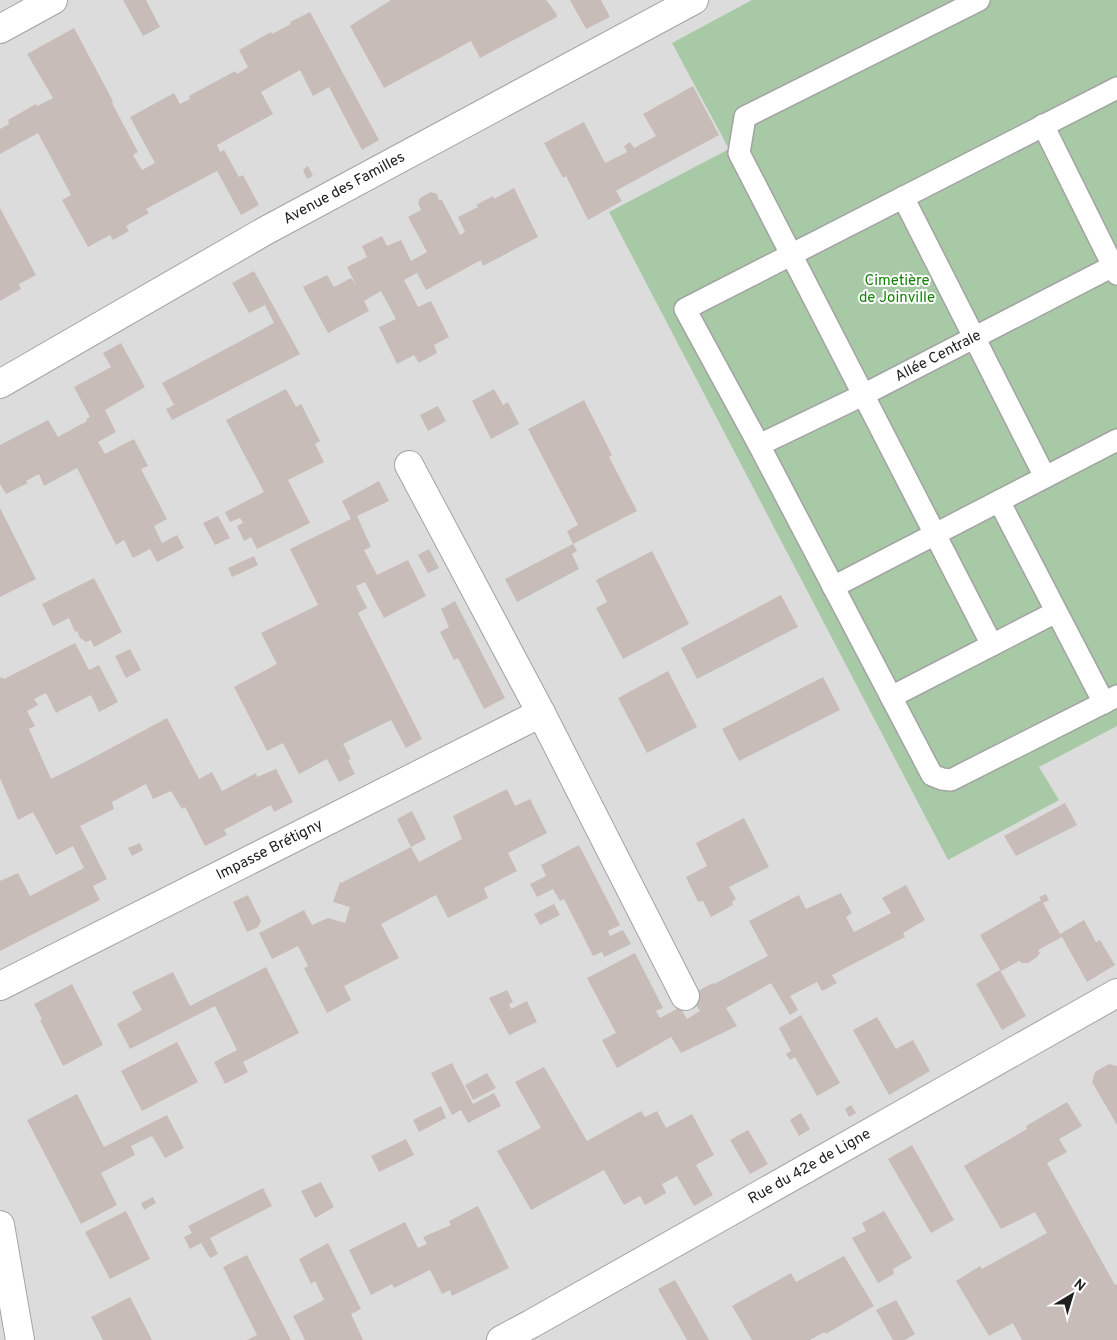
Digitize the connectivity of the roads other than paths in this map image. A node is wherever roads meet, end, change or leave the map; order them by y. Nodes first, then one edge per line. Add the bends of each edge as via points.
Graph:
1 (53, 0) edge
2 (694, 0) edge
3 (979, 0) edge
4 (0, 29) edge
5 (1117, 88) edge
6 (1043, 126) junction
7 (903, 197) junction
8 (791, 255) junction
9 (1116, 268) edge
10 (974, 338) junction
11 (0, 384) edge
12 (863, 394) junction
13 (1117, 440) edge
14 (759, 445) junction
15 (409, 465) dead end
16 (1045, 477) junction
17 (999, 501) junction
18 (935, 534) junction
19 (833, 587) junction
20 (1056, 612) junction
21 (992, 645) junction
22 (891, 697) junction
23 (1110, 700) edge
24 (541, 713) junction
25 (0, 986) edge
26 (1117, 993) edge
27 (685, 996) dead end
28 (0, 1225) edge
29 (8, 1311) edge
30 (20, 1340) edge
31 (501, 1340) edge

1 - 4 street
2 - 11 street, Avenue des Familles via 265,231
3 - 8 lane via 745,117 739,153
5 - 6 lane
6 - 7 lane
6 - 9 lane
7 - 8 lane
7 - 10 lane
8 - 12 lane
8 - 14 lane via 685,308
9 - 10 lane, Allée Centrale
10 - 12 lane, Allée Centrale
10 - 16 lane
12 - 14 lane, Allée Centrale
12 - 18 lane
13 - 16 lane
14 - 19 lane
15 - 24 street
16 - 17 lane
17 - 18 lane
17 - 20 lane
18 - 19 lane
18 - 21 lane
19 - 22 lane
20 - 21 lane
20 - 23 lane
21 - 22 lane
22 - 23 lane via 932,774 951,780
24 - 25 street, Impasse Brétigny
24 - 27 street
26 - 31 street, Rue du 42e de Ligne
28 - 29 street
29 - 30 street

